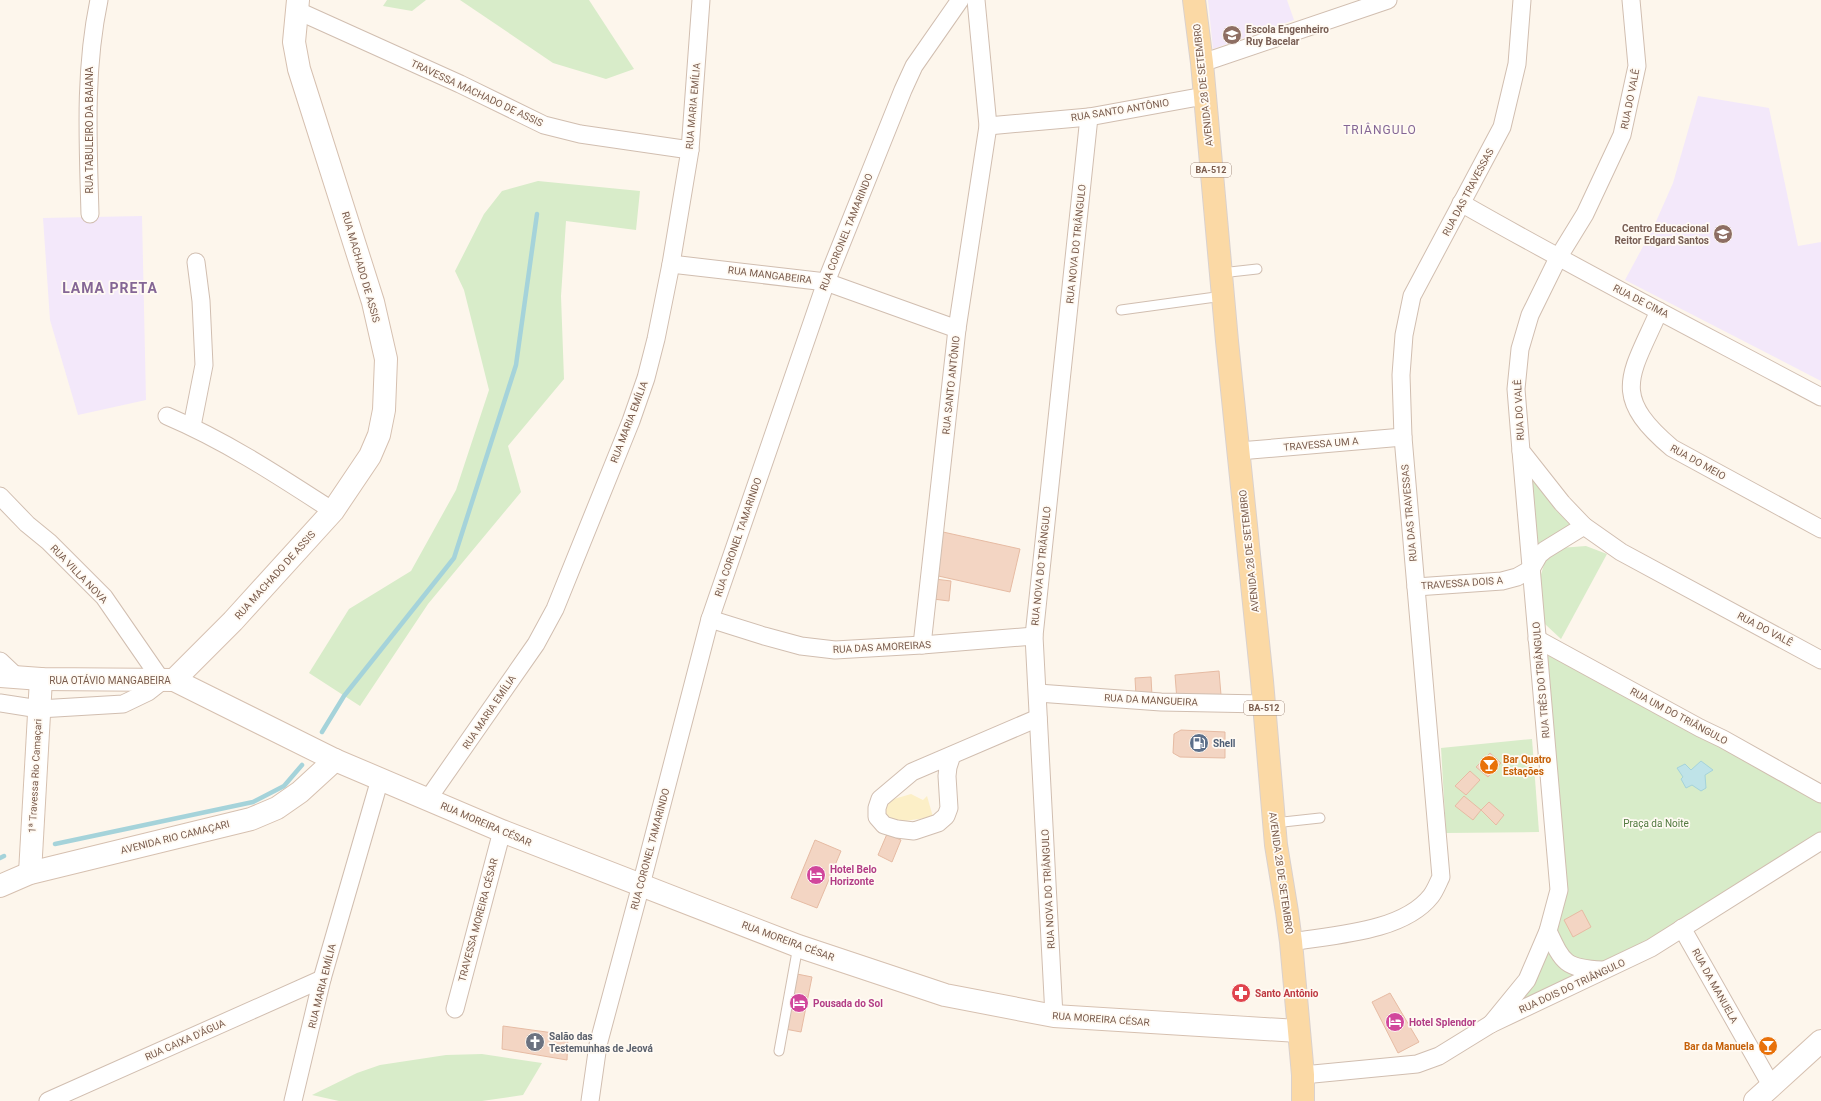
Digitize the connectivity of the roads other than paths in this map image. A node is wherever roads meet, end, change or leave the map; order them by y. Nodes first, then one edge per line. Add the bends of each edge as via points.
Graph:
1 (99, 0) edge
2 (701, 0) edge
3 (960, 0) edge
4 (976, 0) edge
5 (1194, 0) edge
6 (1388, 0) edge
7 (1522, 0) edge
8 (1631, 0) edge
9 (297, 5) edge
10 (1202, 63) junction
11 (1204, 96) junction
12 (1089, 117) junction
13 (988, 126) junction
14 (690, 150) junction
15 (1461, 203) junction
16 (90, 214) dead end
17 (1558, 258) junction
18 (196, 262) dead end
19 (671, 264) junction
20 (1257, 269) dead end
21 (1221, 273) junction
22 (826, 282) junction
23 (1223, 296) junction
24 (1121, 310) dead end
25 (1659, 310) junction
26 (957, 329) junction
27 (1821, 397) edge
28 (167, 416) dead end
29 (192, 426) junction
30 (1403, 437) junction
31 (1239, 451) junction
32 (1521, 451) junction
33 (0, 496) edge
34 (333, 511) junction
35 (1584, 526) junction
36 (1821, 529) edge
37 (1531, 569) junction
38 (1416, 586) junction
39 (710, 619) junction
40 (1034, 636) junction
41 (1537, 640) junction
42 (922, 645) junction
43 (1821, 660) edge
44 (0, 661) edge
45 (10, 677) edge
46 (41, 679) junction
47 (168, 680) junction
48 (1038, 693) junction
49 (0, 704) edge
50 (1263, 704) junction
51 (39, 709) junction
52 (1038, 718) junction
53 (306, 744) joint
54 (952, 755) junction
55 (335, 760) junction
56 (380, 779) junction
57 (1821, 794) edge
58 (428, 799) junction
59 (1320, 818) dead end
60 (1274, 823) junction
61 (502, 831) junction
62 (1821, 841) edge
63 (30, 874) junction
64 (641, 885) junction
65 (0, 886) edge
66 (1682, 928) junction
67 (1548, 930) junction
68 (1291, 942) junction
69 (798, 946) junction
70 (1603, 970) junction
71 (322, 979) junction
72 (455, 1008) dead end
73 (1054, 1016) junction
74 (1491, 1024) junction
75 (1298, 1031) junction
76 (1821, 1041) edge
77 (779, 1051) dead end
78 (1303, 1075) junction
79 (1771, 1085) junction
80 (48, 1101) edge
81 (294, 1101) edge
82 (590, 1101) edge
83 (1304, 1101) edge
84 (1755, 1101) edge

1 - 16 street, RUA TABULEIRO DA BAIANA via 87,94
2 - 14 street, RUA MARIA EMÍLIA
3 - 22 street, RUA CORONEL TAMARINDO via 914,66
4 - 13 street, RUA SANTO ANTÔNIO
5 - 10 main road, AVENIDA 28 DE SETEMBRO / BA-512
6 - 10 street
7 - 15 street, RUA DAS TRAVESSAS via 1517,64 1502,127
8 - 17 street, RUA DO VALÊ via 1637,66 1622,135 1585,214
9 - 14 street, TRAVESSA MACHADO DE ASSIS via 544,125 580,134
9 - 34 street, RUA MACHADO DE ASSIS via 294,42 299,70 373,302 386,359 384,410 379,435 370,456
10 - 11 main road, AVENIDA 28 DE SETEMBRO / BA-512
11 - 12 street, RUA SANTO ANTÔNIO
11 - 21 main road, AVENIDA 28 DE SETEMBRO / BA-512
12 - 13 street, RUA SANTO ANTÔNIO
12 - 40 street, RUA NOVA DO TRIÂNGULO
13 - 26 street, RUA SANTO ANTÔNIO
14 - 19 street, RUA MARIA EMÍLIA
15 - 17 street, RUA DE CIMA
15 - 30 street, RUA DAS TRAVESSAS via 1412,296 1404,335 1401,375
17 - 25 street, RUA DE CIMA
17 - 32 street, RUA DO VALÊ via 1530,315 1520,349 1516,389
18 - 29 street via 204,364
19 - 22 street, RUA MANGABEIRA
19 - 58 street, RUA MARIA EMÍLIA via 646,378 555,609 536,644
20 - 21 lane
21 - 23 main road, AVENIDA 28 DE SETEMBRO / BA-512
22 - 26 street, RUA MANGABEIRA
22 - 39 street, RUA CORONEL TAMARINDO
23 - 24 lane
23 - 31 main road, AVENIDA 28 DE SETEMBRO / BA-512
25 - 27 street, RUA DE CIMA
25 - 36 street, RUA DO MEIO via 1632,372 1632,400 1642,418 1653,432 1672,448
26 - 42 street, RUA SANTO ANTÔNIO
28 - 29 street
29 - 34 street via 266,467
30 - 31 street, TRAVESSA UM A
30 - 38 street, RUA DAS TRAVESSAS
31 - 50 main road, AVENIDA 28 DE SETEMBRO / BA-512
32 - 35 street, RUA DO VALÊ via 1562,503
32 - 37 street, RUA TRÊS DO TRIÂNGULO
33 - 47 street, RUA VILLA NOVA via 104,597
34 - 47 street, RUA MACHADO DE ASSIS via 233,621
35 - 37 street via 1545,550
35 - 43 street, RUA DO VALÊ via 1622,552
37 - 38 street, TRAVESSA DOIS A via 1506,580
37 - 41 street, RUA TRÊS DO TRIÂNGULO
38 - 68 street, RUA DAS TRAVESSAS via 1441,877 1431,896 1401,920 1382,926
39 - 42 street, RUA DAS AMOREIRAS via 802,646 835,650
39 - 64 street, RUA CORONEL TAMARINDO
40 - 42 street, RUA DAS AMOREIRAS
40 - 48 street, RUA NOVA DO TRIÂNGULO
41 - 57 street, RUA UM DO TRIÂNGULO
41 - 67 street, RUA TRÊS DO TRIÂNGULO via 1560,890
44 - 45 street, RUA OTÁVIO MANGABEIRA
45 - 46 street, RUA OTÁVIO MANGABEIRA
46 - 47 street, RUA OTÁVIO MANGABEIRA
46 - 51 street, 1ª Travessa Rio Camaçari
47 - 51 street via 123,704
47 - 53 street, RUA OTÁVIO MANGABEIRA
48 - 50 street, RUA DA MANGUEIRA via 1161,702
48 - 52 street, RUA NOVA DO TRIÂNGULO
49 - 51 street
50 - 60 main road, AVENIDA 28 DE SETEMBRO / BA-512
51 - 63 street, 1ª Travessa Rio Camaçari
52 - 54 street
52 - 73 street, RUA NOVA DO TRIÂNGULO
53 - 55 street, RUA MOREIRA CÉSAR
54 - 54 street via 912,772 880,799 877,817 884,825 914,831 938,823 946,816 949,808 948,767
55 - 56 street, RUA MOREIRA CÉSAR
55 - 63 street, AVENIDA RIO CAMAÇARI via 300,792 277,808 250,819
56 - 58 street, RUA MOREIRA CÉSAR
56 - 71 street, RUA MARIA EMÍLIA
58 - 61 street, RUA MOREIRA CÉSAR
59 - 60 lane
60 - 68 main road, AVENIDA 28 DE SETEMBRO / BA-512
61 - 64 street, RUA MOREIRA CÉSAR
61 - 72 street, TRAVESSA MOREIRA CÉSAR
62 - 66 street, RUA DOIS DO TRIÂNGULO
63 - 65 street, AVENIDA RIO CAMAÇARI
64 - 69 street, RUA MOREIRA CÉSAR
64 - 82 street, RUA CORONEL TAMARINDO via 598,1045
66 - 70 street, RUA DOIS DO TRIÂNGULO via 1651,948
66 - 79 street, RUA DA MANUELA
67 - 70 street via 1559,953 1567,962 1580,969
67 - 74 street, RUA TRÊS DO TRIÂNGULO via 1527,980
68 - 75 main road, AVENIDA 28 DE SETEMBRO / BA-512
69 - 73 street, RUA MOREIRA CÉSAR via 945,995
69 - 77 lane
70 - 74 street, RUA DOIS DO TRIÂNGULO
71 - 80 street, RUA CAIXA D'ÁGUA
71 - 81 street, RUA MARIA EMÍLIA
73 - 75 street, RUA MOREIRA CÉSAR
74 - 78 street, RUA DOIS DO TRIÂNGULO via 1439,1056 1417,1064
75 - 78 main road, AVENIDA 28 DE SETEMBRO / BA-512
76 - 79 street
78 - 83 main road, AVENIDA 28 DE SETEMBRO / BA-512
79 - 84 street

